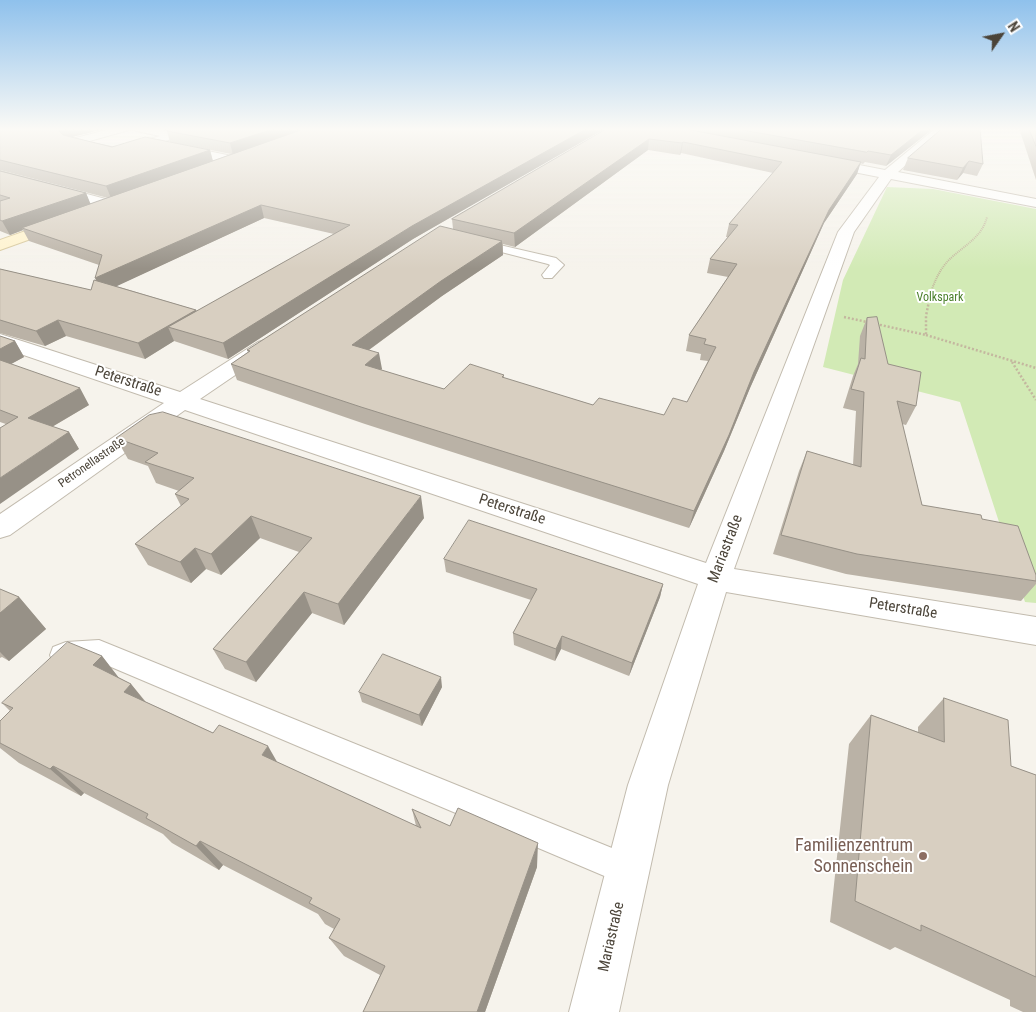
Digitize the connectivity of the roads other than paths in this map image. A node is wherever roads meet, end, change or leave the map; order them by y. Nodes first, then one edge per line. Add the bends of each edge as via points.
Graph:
1 (888, 175) edge
2 (889, 175) edge
3 (0, 176) edge
4 (117, 203) joint
5 (1036, 203) edge
6 (93, 211) edge
7 (75, 218) edge
8 (466, 241) edge
9 (0, 245) edge
10 (548, 275) dead end
11 (281, 335) edge
12 (0, 340) edge
13 (183, 400) junction
14 (0, 528) edge
15 (715, 578) junction
16 (1036, 631) edge
17 (39, 669) edge
18 (628, 870) junction
19 (594, 1012) edge

1 - 15 street, Mariastraße via 846,232
2 - 5 street
3 - 4 street
4 - 6 street
7 - 9 street
8 - 10 lane via 552,261 558,265
11 - 13 street, Petronellastraße
12 - 13 street, Peterstraße
13 - 14 street, Petronellastraße
13 - 15 street, Peterstraße
15 - 16 street, Peterstraße
15 - 18 street, Mariastraße via 648,785
17 - 18 lane via 66,653 99,650
18 - 19 street, Mariastraße

